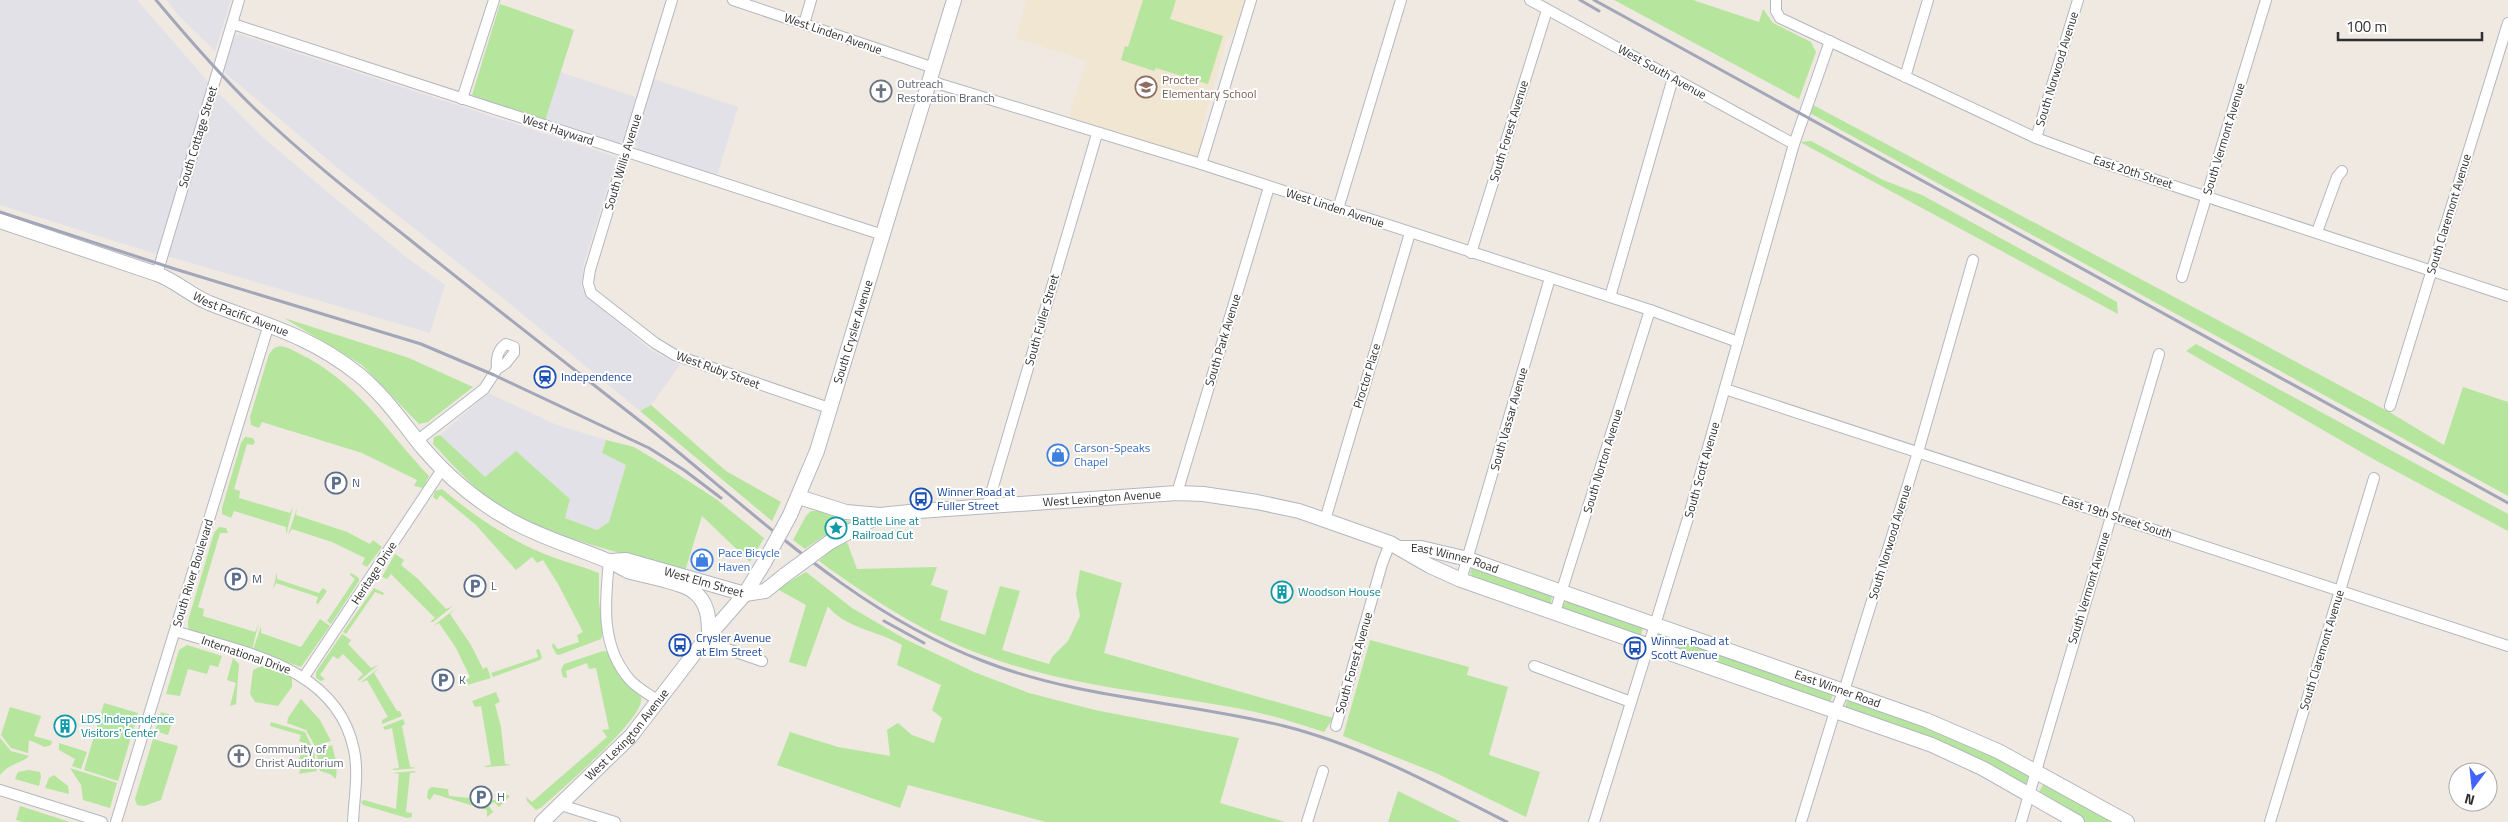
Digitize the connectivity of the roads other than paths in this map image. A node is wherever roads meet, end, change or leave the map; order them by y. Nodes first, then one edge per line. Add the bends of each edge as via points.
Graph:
1 (239, 0) edge
2 (494, 0) edge
3 (672, 0) edge
4 (733, 0) edge
5 (811, 0) edge
6 (954, 0) edge
7 (1251, 0) edge
8 (1401, 0) edge
9 (1530, 0) edge
10 (1928, 0) edge
11 (2078, 0) edge
12 (2266, 0) edge
13 (1776, 5) edge
14 (1547, 10) junction
15 (2508, 23) edge
16 (233, 24) junction
17 (804, 24) junction
18 (1830, 41) junction
19 (934, 68) junction
20 (1905, 77) junction
21 (1673, 78) junction
22 (930, 81) junction
23 (462, 99) junction
24 (1097, 134) junction
25 (2036, 138) junction
26 (1794, 144) junction
27 (627, 152) junction
28 (1201, 164) junction
29 (2342, 171) dead end
30 (1269, 187) junction
31 (2207, 196) junction
32 (1338, 209) junction
33 (0, 221) edge
34 (2318, 232) junction
35 (1410, 233) junction
36 (883, 235) junction
37 (1471, 253) junction
38 (1973, 260) dead end
39 (2432, 270) junction
40 (157, 274) junction
41 (2182, 277) dead end
42 (1550, 278) junction
43 (2508, 296) edge
44 (1610, 297) junction
45 (1650, 310) junction
46 (616, 314) joint
47 (268, 324) junction
48 (1738, 342) junction
49 (2159, 354) dead end
50 (497, 369) dead end
51 (1725, 389) junction
52 (2390, 406) dead end
53 (829, 408) junction
54 (418, 440) junction
55 (1918, 452) junction
56 (443, 468) junction
57 (2374, 478) dead end
58 (1177, 493) junction
59 (799, 497) junction
60 (987, 507) junction
61 (2111, 515) junction
62 (880, 516) junction
63 (1325, 520) junction
64 (1396, 546) junction
65 (1468, 559) junction
66 (609, 561) junction
67 (1461, 580) junction
68 (691, 589) junction
69 (2341, 590) junction
70 (1562, 591) junction
71 (745, 594) junction
72 (1555, 612) junction
73 (1655, 624) junction
74 (175, 631) junction
75 (707, 638) junction
76 (1649, 645) junction
77 (2508, 646) edge
78 (762, 661) dead end
79 (1534, 666) dead end
80 (304, 677) junction
81 (1844, 691) junction
82 (658, 701) junction
83 (1631, 702) junction
84 (1835, 711) junction
85 (1336, 726) dead end
86 (2035, 770) junction
87 (1323, 771) dead end
88 (0, 790) edge
89 (2029, 796) junction
90 (561, 805) junction
91 (102, 822) edge
92 (116, 822) edge
93 (353, 822) edge
94 (542, 822) edge
95 (615, 822) edge
96 (1307, 822) edge
97 (1594, 822) edge
98 (1801, 822) edge
99 (2021, 822) edge
100 (2076, 822) edge
101 (2127, 822) edge
102 (2270, 822) edge

1 - 16 street, South Cottage Street
2 - 23 street
3 - 27 street, South Willis Avenue
4 - 17 street, West Linden Avenue
5 - 17 street
6 - 19 street, South Crysler Avenue
7 - 28 street
8 - 32 street
9 - 14 street, West South Avenue
10 - 20 street
11 - 25 street, South Norwood Avenue
12 - 31 street, South Vermont Avenue
13 - 18 street, East 20th Street via 1780,18
14 - 21 street, West South Avenue
14 - 37 street, South Forest Avenue
15 - 39 street, South Claremont Avenue
16 - 23 street, West Hayward
16 - 40 street, South Cottage Street
17 - 19 street, West Linden Avenue
18 - 20 street, East 20th Street
18 - 26 street, South Scott Avenue
19 - 22 street, South Crysler Avenue
20 - 25 street, East 20th Street
21 - 26 street, West South Avenue
21 - 44 street
22 - 24 street, West Linden Avenue
22 - 36 street, South Crysler Avenue
23 - 27 street, West Hayward
24 - 28 street, West Linden Avenue
24 - 60 street, South Fuller Street
25 - 31 street, East 20th Street
26 - 48 street, South Scott Avenue
27 - 36 street, West Hayward
27 - 46 street, South Willis Avenue via 588,283 591,293
28 - 30 street, West Linden Avenue
29 - 34 street
30 - 32 street, West Linden Avenue
30 - 58 street, South Park Avenue
31 - 34 street, East 20th Street
31 - 41 street, South Vermont Avenue
32 - 35 street, West Linden Avenue
33 - 40 street, West Pacific Avenue
34 - 39 street, East 20th Street
35 - 37 street, West Linden Avenue
35 - 63 street, Proctor Place
36 - 53 street, South Crysler Avenue
37 - 42 street, West Linden Avenue
38 - 55 street, South Norwood Avenue
39 - 43 street, East 20th Street
39 - 52 street, South Claremont Avenue
40 - 47 street, West Pacific Avenue via 196,297
42 - 44 street, West Linden Avenue
42 - 65 street, South Vassar Avenue
44 - 45 street, West Linden Avenue
45 - 48 street, West Linden Avenue
45 - 70 street, South Norton Avenue
46 - 53 street, West Ruby Street via 675,355
47 - 54 street, West Pacific Avenue via 314,343 359,375
47 - 74 street, South River Boulevard
48 - 51 street, South Scott Avenue
49 - 61 street, South Vermont Avenue
50 - 54 street via 484,389
51 - 55 street, East 19th Street South
51 - 73 street, South Scott Avenue
53 - 59 street, South Crysler Avenue
54 - 56 street, West Pacific Avenue
55 - 61 street, East 19th Street South
55 - 81 street, South Norwood Avenue
56 - 66 street, West Elm Street via 473,495 522,527
56 - 80 street, Heritage Drive
57 - 69 street, South Claremont Avenue
58 - 60 street, West Lexington Avenue
58 - 63 street, West Lexington Avenue via 1257,502
59 - 62 street, West Lexington Avenue via 846,512
59 - 71 street, South Crysler Avenue, bridge
60 - 62 street, West Lexington Avenue
61 - 69 street, East 19th Street South
61 - 86 street, South Vermont Avenue
62 - 71 street, bridge via 830,542 765,591
63 - 64 street, West Lexington Avenue
64 - 65 street, East Winner Road
64 - 67 street, East Winner Road
64 - 85 street, South Forest Avenue via 1382,564
65 - 67 street, South Vassar Avenue
65 - 70 street, East Winner Road
66 - 68 street, West Elm Street via 626,570
66 - 71 street, West Elm Street via 626,560
66 - 82 street via 605,603 609,646 630,680
67 - 72 street, East Winner Road
68 - 71 street, West Elm Street via 699,588 725,596
68 - 75 street, West Elm Street via 706,608 709,618
69 - 77 street, East 19th Street South
69 - 102 street, South Claremont Avenue
70 - 72 street, South Norton Avenue
70 - 73 street, East Winner Road
71 - 75 street, South Crysler Avenue
72 - 76 street, East Winner Road
73 - 76 street, South Scott Avenue
73 - 81 street, East Winner Road
74 - 80 street, International Drive via 286,667
74 - 92 street, South River Boulevard
75 - 78 street
75 - 82 street, West Lexington Avenue
76 - 83 street, South Scott Avenue
76 - 84 street, East Winner Road
79 - 83 street
80 - 93 street, International Drive via 332,703 349,734 356,773
81 - 84 street, South Norwood Avenue
81 - 86 street, East Winner Road via 1955,731
82 - 90 street, West Lexington Avenue via 631,736
83 - 97 street, South Scott Avenue
84 - 89 street, East Winner Road via 1954,755
84 - 98 street, South Norwood Avenue
86 - 89 street, South Vermont Avenue
86 - 101 street, East Winner Road
87 - 96 street
88 - 91 street
89 - 99 street, South Vermont Avenue
89 - 100 street, East Winner Road
90 - 94 street, West Lexington Avenue
90 - 95 street

